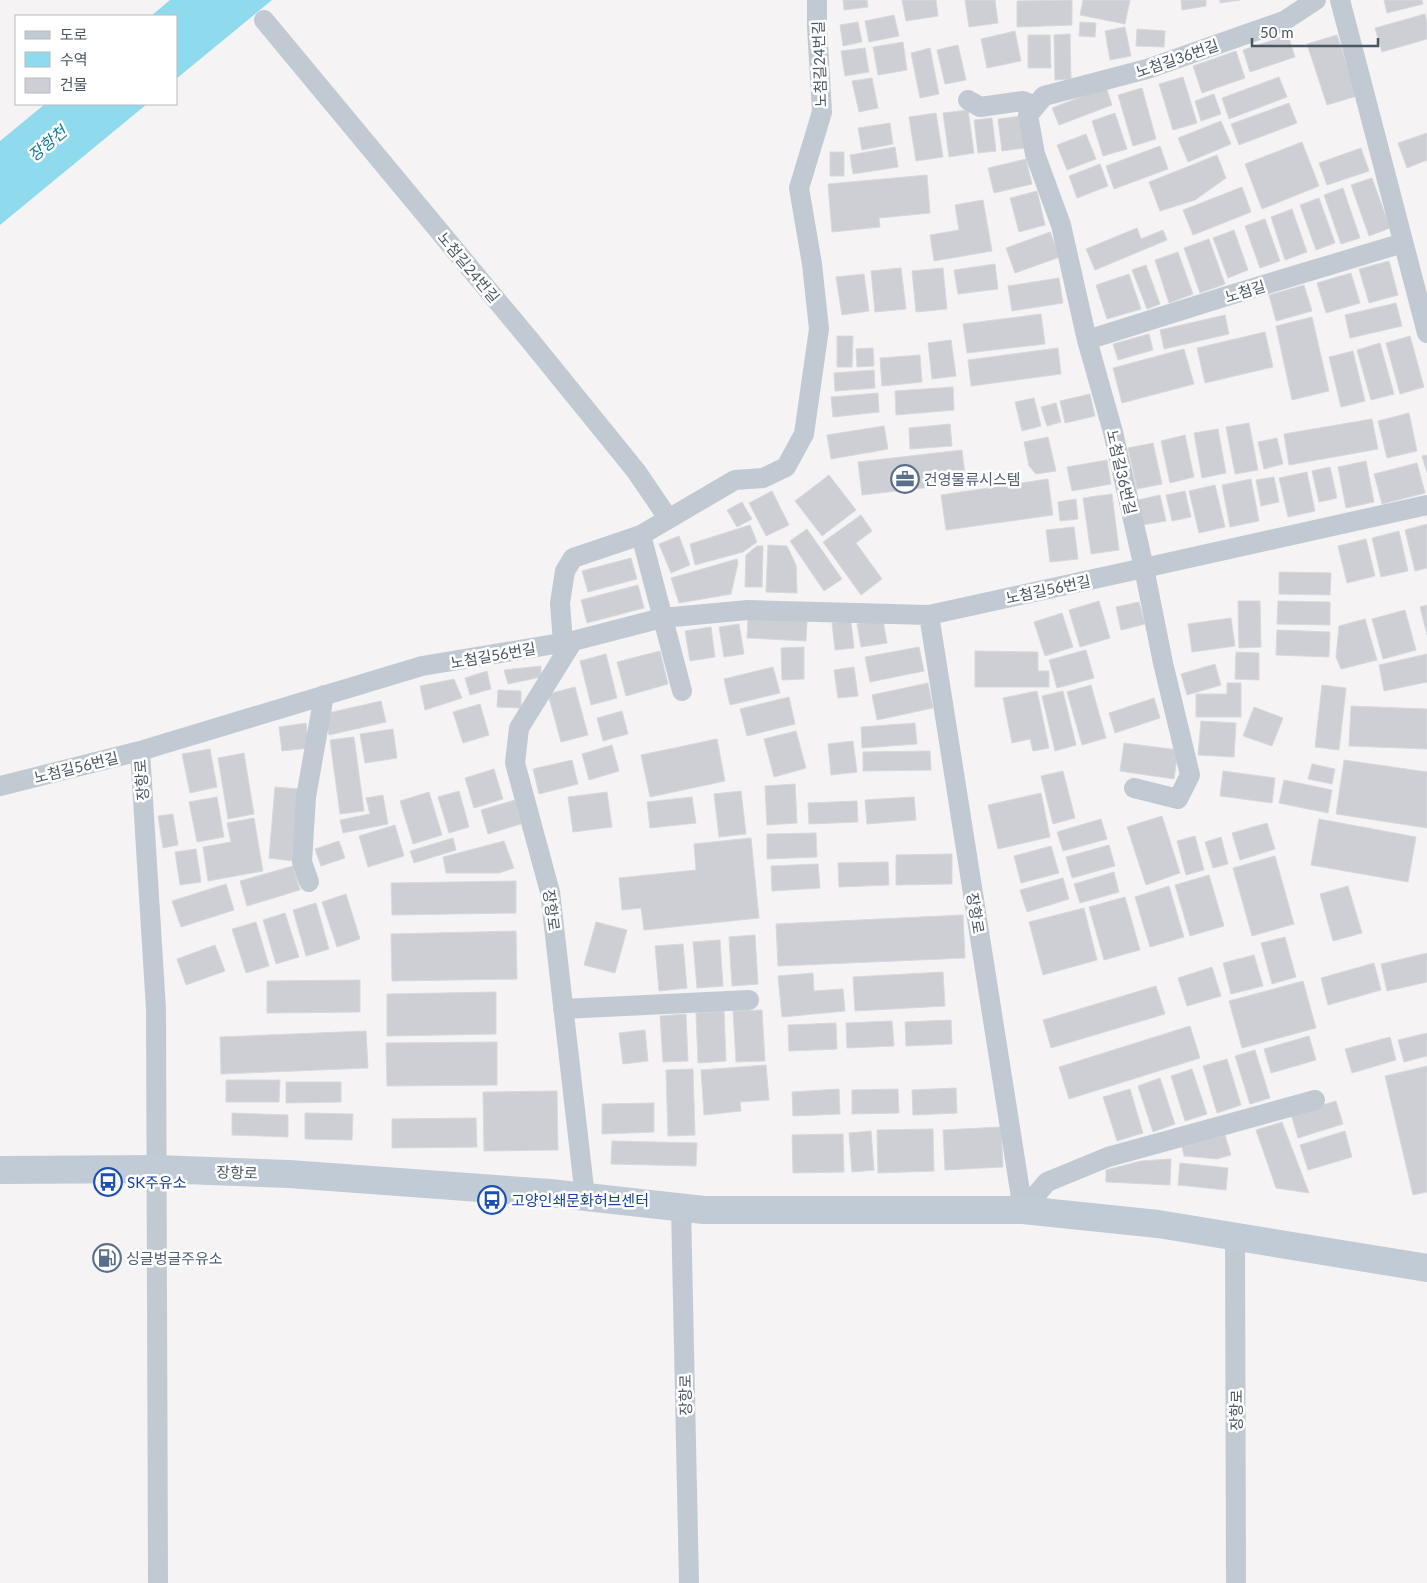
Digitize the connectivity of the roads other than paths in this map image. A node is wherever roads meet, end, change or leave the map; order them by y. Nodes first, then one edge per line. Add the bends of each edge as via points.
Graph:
1 (817, 0) edge
2 (1316, 0) edge
3 (1340, 0) edge
4 (264, 20) dead end
5 (968, 100) dead end
6 (1035, 106) junction
7 (1403, 243) junction
8 (1427, 333) edge
9 (1087, 340) junction
10 (1427, 505) edge
11 (668, 518) junction
12 (641, 534) junction
13 (1144, 568) junction
14 (929, 615) junction
15 (662, 618) junction
16 (568, 642) junction
17 (682, 691) dead end
18 (324, 695) junction
19 (140, 751) junction
20 (0, 786) edge
21 (1134, 788) dead end
22 (309, 882) dead end
23 (750, 1000) dead end
24 (564, 1008) junction
25 (1315, 1100) dead end
26 (157, 1169) junction
27 (0, 1170) edge
28 (585, 1197) junction
29 (681, 1207) junction
30 (1023, 1210) junction
31 (1235, 1237) junction
32 (1427, 1268) edge
33 (158, 1583) edge
34 (689, 1583) edge
35 (1236, 1583) edge

1 - 11 street, 노첨길24번길 via 822,112 798,188 812,264 819,329 804,434 786,467 763,478 734,480
2 - 6 street, 노첨길36번길 via 1284,21 1147,69 1044,96
3 - 7 street
4 - 11 street, 노첨길24번길 via 636,471
5 - 6 street via 980,107 1023,101
6 - 9 street, 노첨길36번길 via 1028,115 1035,154 1061,225
7 - 8 street
7 - 9 street, 노첨길
9 - 13 street, 노첨길36번길 via 1113,432
10 - 13 street, 노첨길56번길
11 - 12 street, 노첨길24번길
12 - 15 street
12 - 16 street, 노첨길24번길 via 573,558 565,571 560,603
13 - 14 street, 노첨길56번길
13 - 21 street, 노첨길36번길 via 1190,775 1178,799
14 - 15 street, 노첨길56번길 via 748,610
14 - 30 street, 장항로
15 - 16 street, 노첨길56번길
15 - 17 street
16 - 18 street, 노첨길56번길 via 422,666
16 - 24 street, 장항로 via 518,728 515,763 550,892
18 - 19 street, 노첨길56번길
18 - 22 street via 306,797 302,862
19 - 20 street, 노첨길56번길
19 - 26 street, 장항로 via 156,1009
23 - 24 street
24 - 28 street, 장항로
25 - 30 street via 1108,1157 1047,1182
26 - 27 main road, 장항로
26 - 28 main road, 장항로 via 299,1174
26 - 33 street, 장항로
28 - 29 main road, 장항로
29 - 30 main road, 장항로 via 714,1210
29 - 34 street, 장항로
30 - 31 main road, 장항로 via 1158,1224
31 - 32 main road, 장항로
31 - 35 street, 장항로

